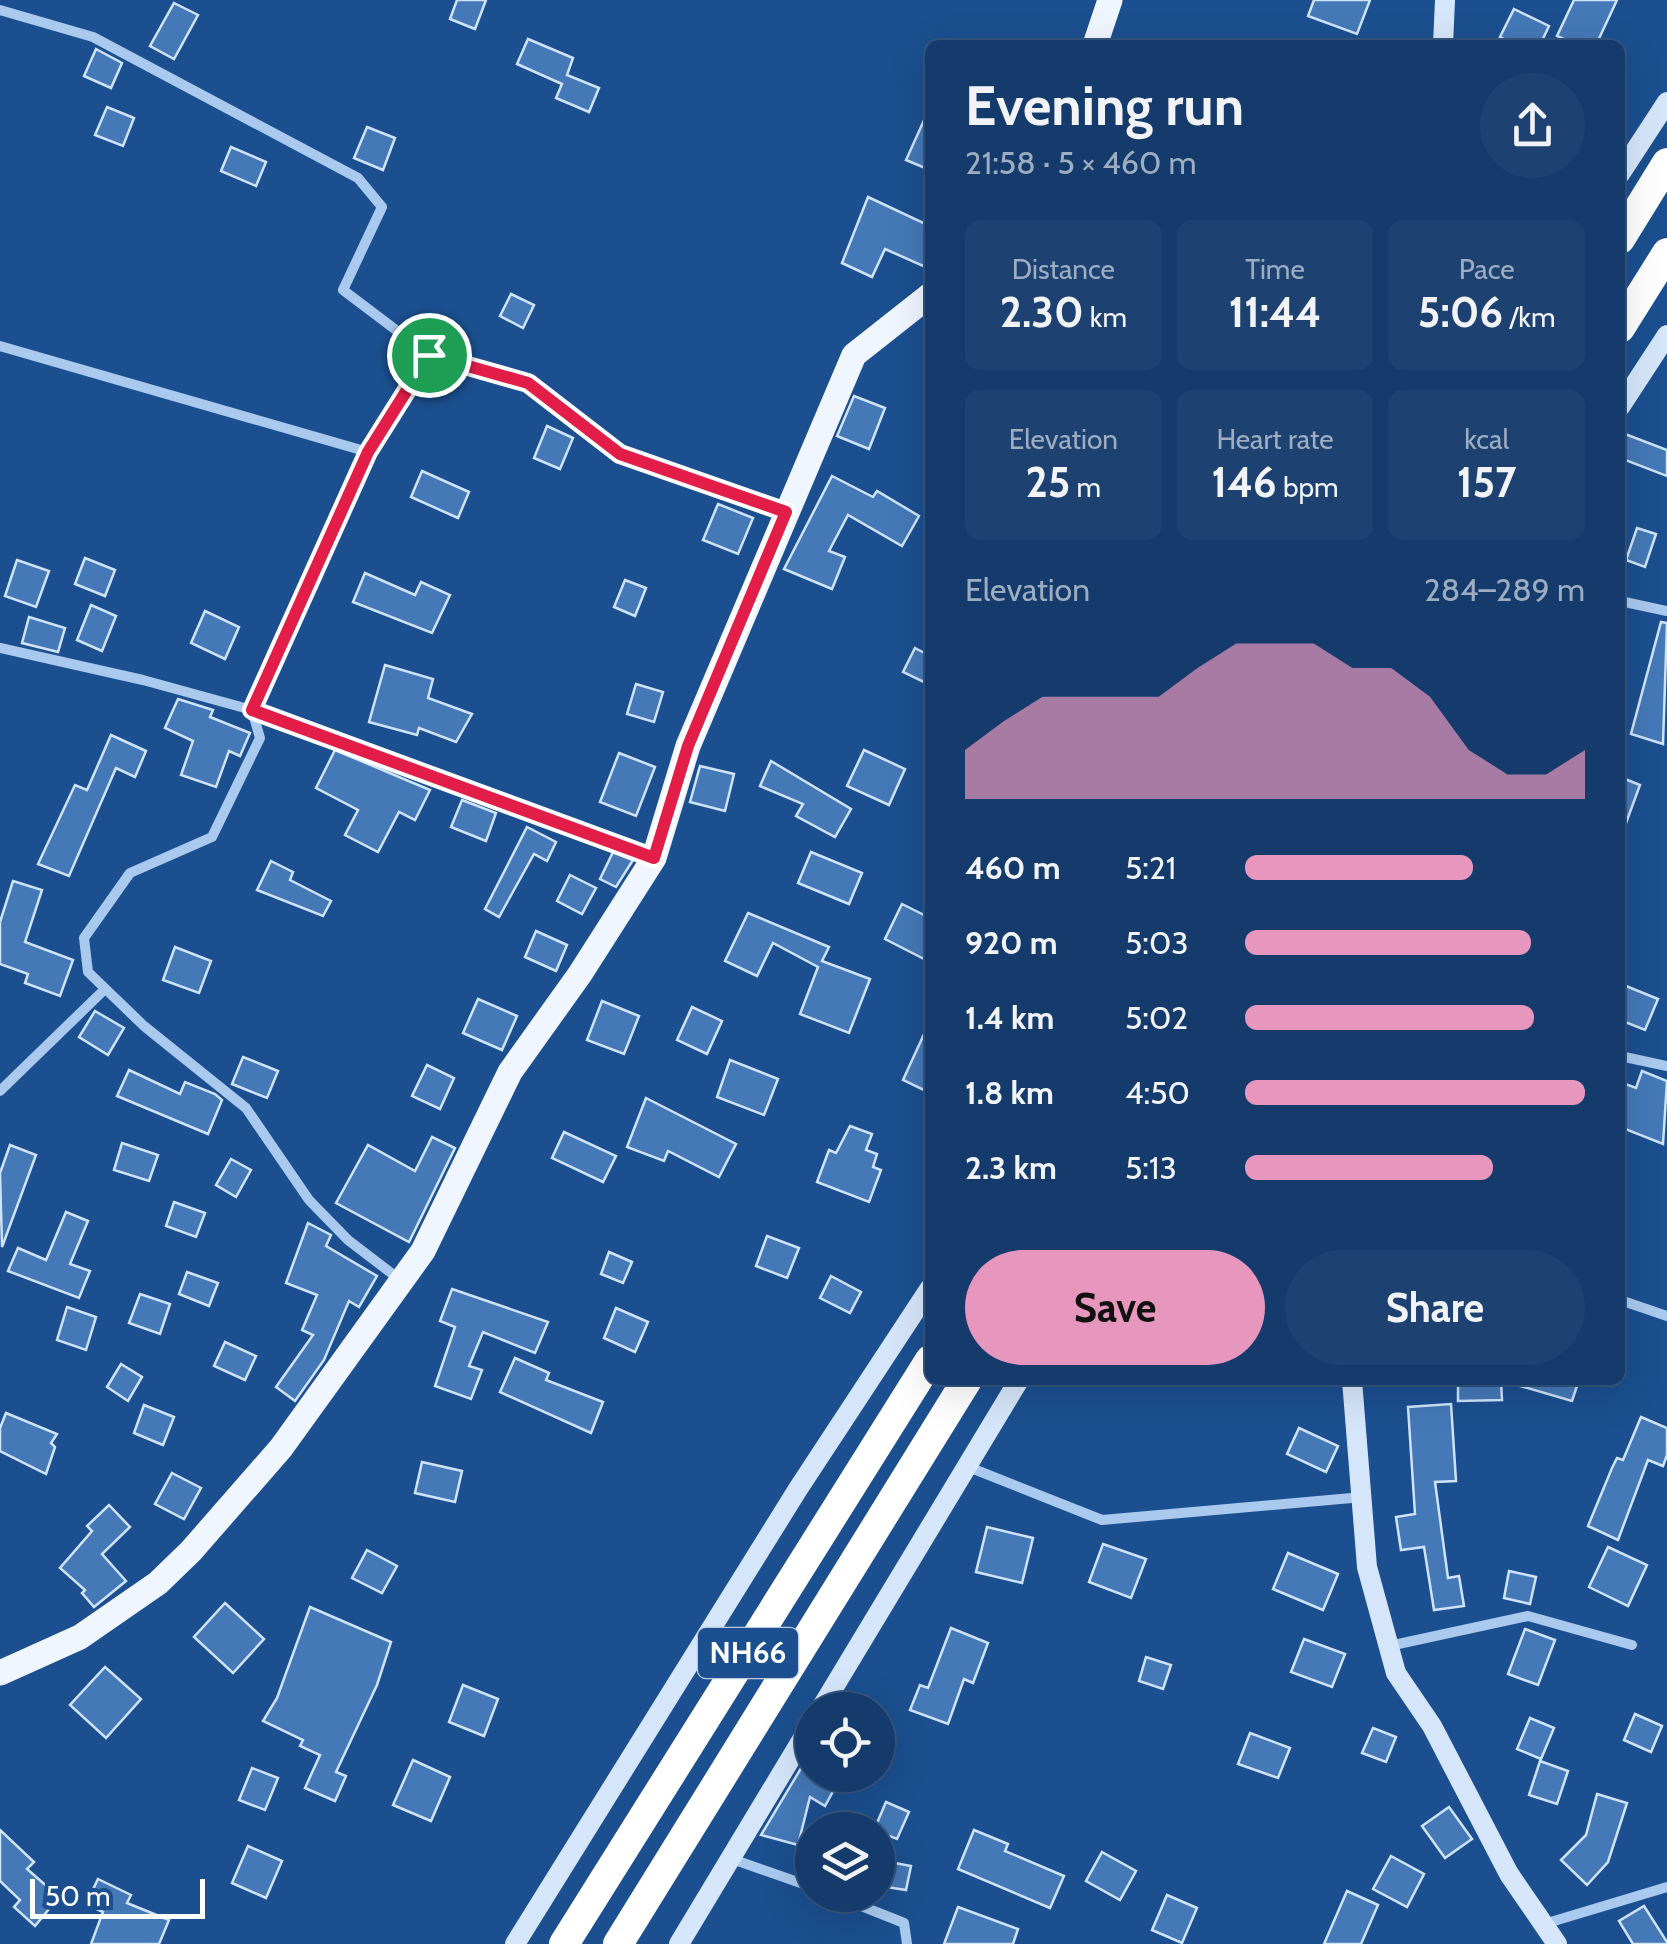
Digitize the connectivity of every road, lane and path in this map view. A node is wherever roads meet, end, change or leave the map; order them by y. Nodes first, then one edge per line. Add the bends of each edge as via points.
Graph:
1 (1110, 0) edge
2 (1445, 0) edge
3 (0, 10) edge
4 (1097, 40) edge
5 (1443, 40) edge
6 (1667, 102) edge
7 (1667, 163) edge
8 (1625, 166) edge
9 (1625, 231) edge
10 (1667, 253) edge
11 (925, 299) edge
12 (1625, 320) edge
13 (0, 346) edge
14 (1663, 348) edge
15 (429, 355) junction
16 (1625, 400) edge
17 (368, 452) junction
18 (786, 512) junction
19 (1625, 603) edge
20 (1667, 612) edge
21 (0, 648) edge
22 (252, 710) junction
23 (654, 858) junction
24 (106, 989) junction
25 (1625, 1057) edge
26 (1667, 1066) edge
27 (0, 1091) edge
28 (401, 1281) junction
29 (925, 1296) edge
30 (1625, 1302) edge
31 (1667, 1316) edge
32 (925, 1368) edge
33 (964, 1385) edge
34 (1016, 1385) edge
35 (1353, 1385) edge
36 (966, 1466) junction
37 (1364, 1497) junction
38 (1632, 1644) dead end
39 (1388, 1646) junction
40 (0, 1674) edge
41 (831, 1692) edge
42 (795, 1752) edge
43 (732, 1858) junction
44 (795, 1881) edge
45 (1667, 1886) edge
46 (876, 1912) edge
47 (1544, 1924) junction
48 (515, 1944) edge
49 (564, 1944) edge
50 (618, 1944) edge
51 (679, 1944) edge
52 (907, 1944) edge
53 (1556, 1944) edge

1 - 4 main road
2 - 5 street
3 - 15 street via 93,36 358,178 382,206 343,290
6 - 8 street
7 - 9 highway
10 - 12 highway
11 - 18 main road via 854,354
13 - 17 street
14 - 16 street
15 - 17 street
15 - 18 street via 528,383 620,454
17 - 22 street
18 - 23 main road via 688,746
19 - 20 street
21 - 22 street
22 - 23 street
22 - 24 street via 260,738 212,837 130,874 84,938 88,972
23 - 28 main road via 510,1072 445,1213
24 - 27 street
24 - 28 street via 246,1108 308,1200
25 - 26 street
28 - 40 main road via 281,1448 191,1551 80,1637
29 - 48 street
30 - 31 street
32 - 49 highway, NH66
33 - 50 highway, NH66
34 - 36 street
35 - 37 street
36 - 37 street via 1102,1520
36 - 41 street
37 - 39 street via 1367,1567
38 - 39 street via 1528,1616
39 - 47 street via 1396,1672 1432,1726 1509,1874
42 - 43 street
43 - 44 street
43 - 51 street
45 - 47 street
46 - 52 street via 904,1923
47 - 53 street

